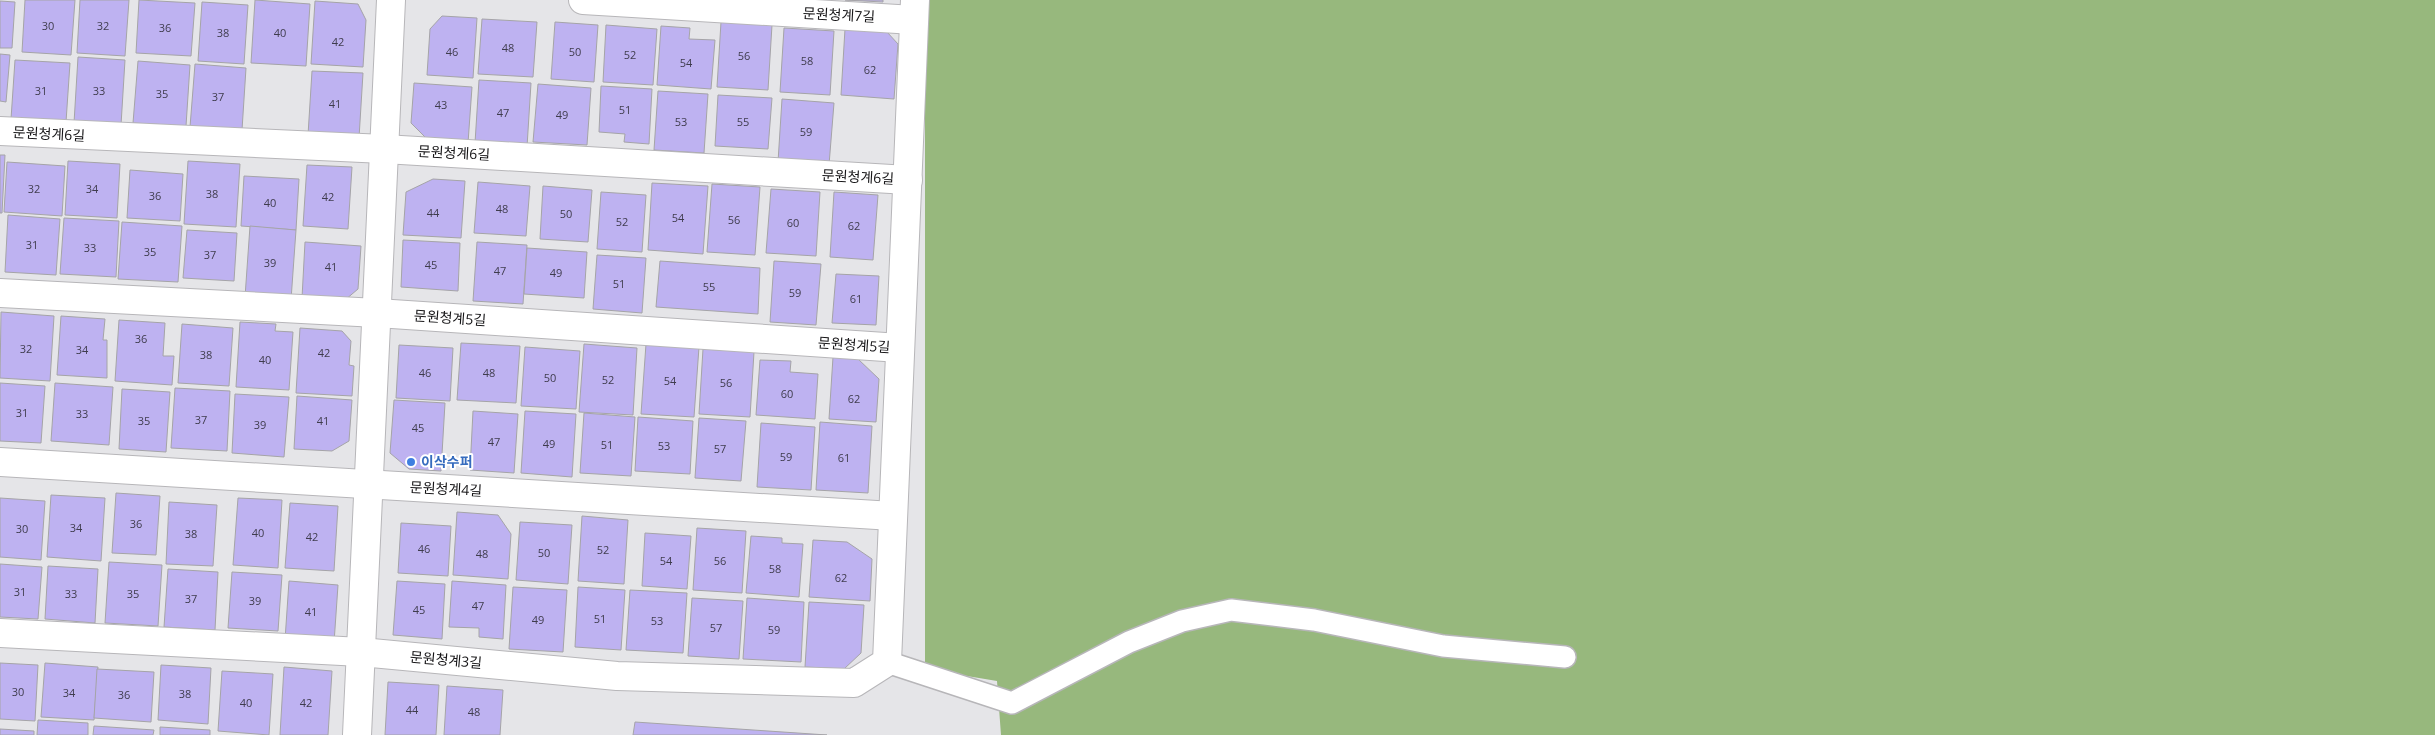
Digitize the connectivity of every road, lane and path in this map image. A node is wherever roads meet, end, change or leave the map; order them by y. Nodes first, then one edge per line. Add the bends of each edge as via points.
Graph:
1 (391, 0) edge
2 (583, 0) edge
3 (915, 10) edge
4 (0, 131) edge
5 (384, 149) junction
6 (908, 180) junction
7 (0, 294) edge
8 (376, 313) junction
9 (900, 348) junction
10 (0, 462) edge
11 (368, 484) junction
12 (893, 516) junction
13 (0, 633) edge
14 (360, 652) junction
15 (1566, 657) dead end
16 (887, 662) junction
17 (357, 735) edge

1 - 5 street
2 - 3 street, 문원청계7길
3 - 6 street
4 - 5 street, 문원청계6길
5 - 6 street, 문원청계6길
5 - 8 street
6 - 9 street
7 - 8 street, 문원청계5길
8 - 9 street, 문원청계5길
8 - 11 street
9 - 12 street
10 - 11 street, 문원청계4길
11 - 12 street, 문원청계4길
11 - 14 street
12 - 16 street
13 - 14 street, 문원청계3길
14 - 16 street, 문원청계3길 via 617,676 854,683
14 - 17 street
15 - 16 lane via 1443,646 1314,620 1231,610 1182,621 1129,642 1012,704

